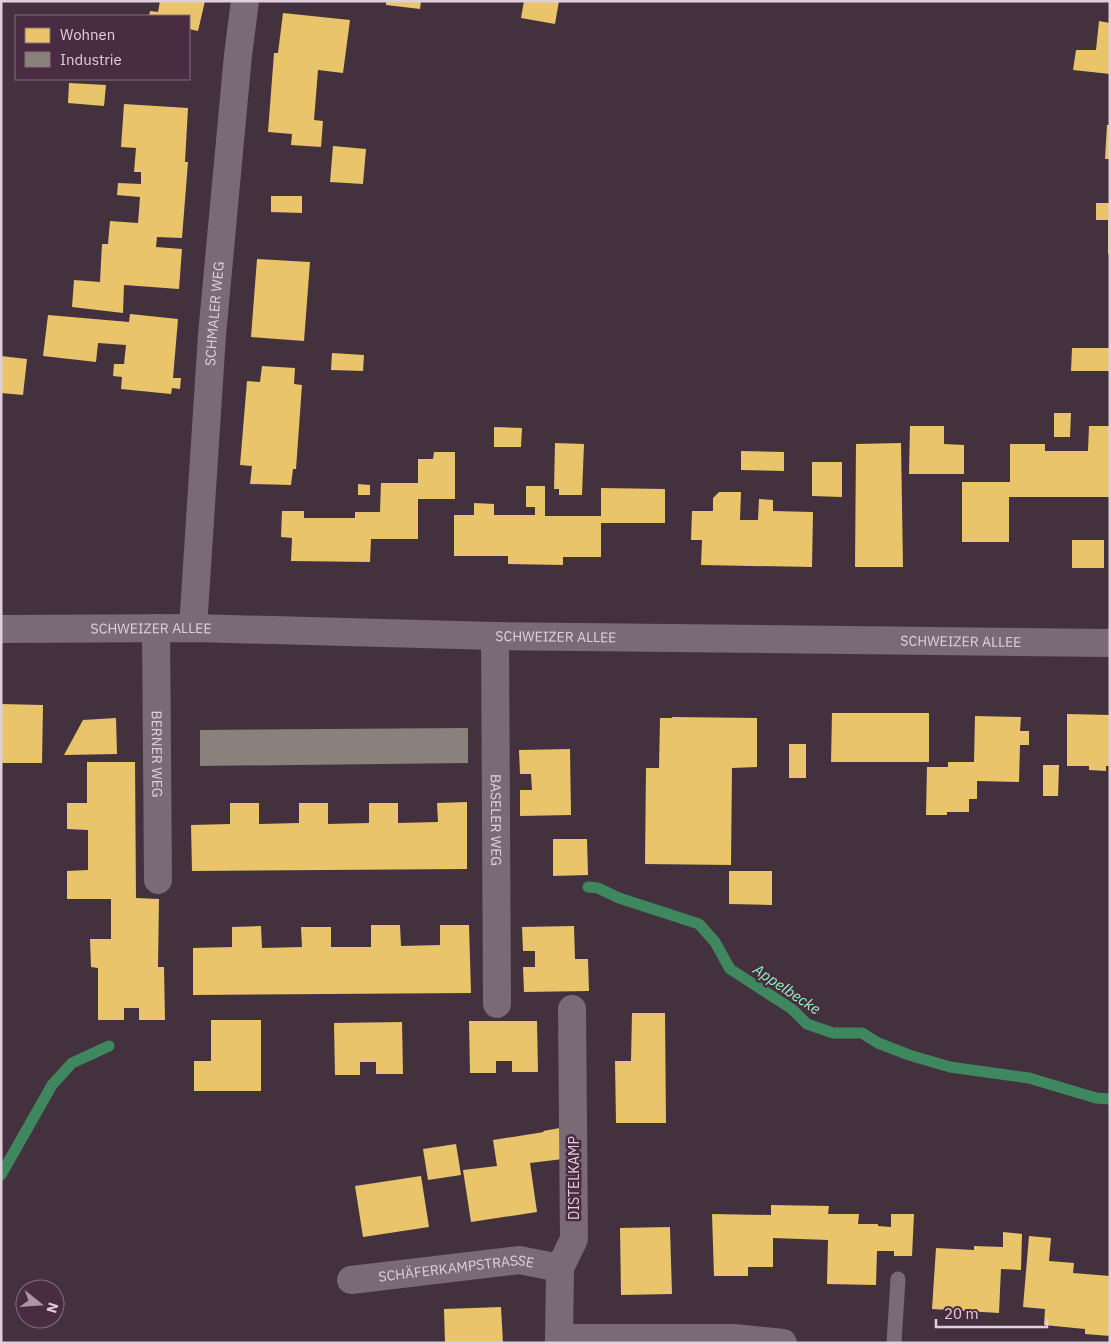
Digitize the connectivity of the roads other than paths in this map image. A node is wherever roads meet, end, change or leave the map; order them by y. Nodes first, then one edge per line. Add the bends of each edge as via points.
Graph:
1 (245, 1) edge
2 (156, 628) junction
3 (193, 628) junction
4 (1, 629) edge
5 (495, 636) junction
6 (1110, 643) edge
7 (158, 880) dead end
8 (497, 1004) dead end
9 (572, 1009) dead end
10 (560, 1268) junction
11 (898, 1279) dead end
12 (351, 1280) dead end
13 (559, 1340) edge
14 (783, 1343) edge
15 (894, 1343) edge

1 - 3 street, SCHMALER WEG via 212,335
2 - 3 street, SCHWEIZER ALLEE
2 - 4 street, SCHWEIZER ALLEE
2 - 7 street, BERNER WEG
3 - 5 street, SCHWEIZER ALLEE
5 - 6 street, SCHWEIZER ALLEE
5 - 8 street, BASELER WEG
9 - 10 street, DISTELKAMP via 574,1240
10 - 12 street, SCHÄFERKAMPSTRASSE via 518,1260
10 - 13 street, DISTELKAMP
11 - 15 lane
13 - 14 street via 734,1338

